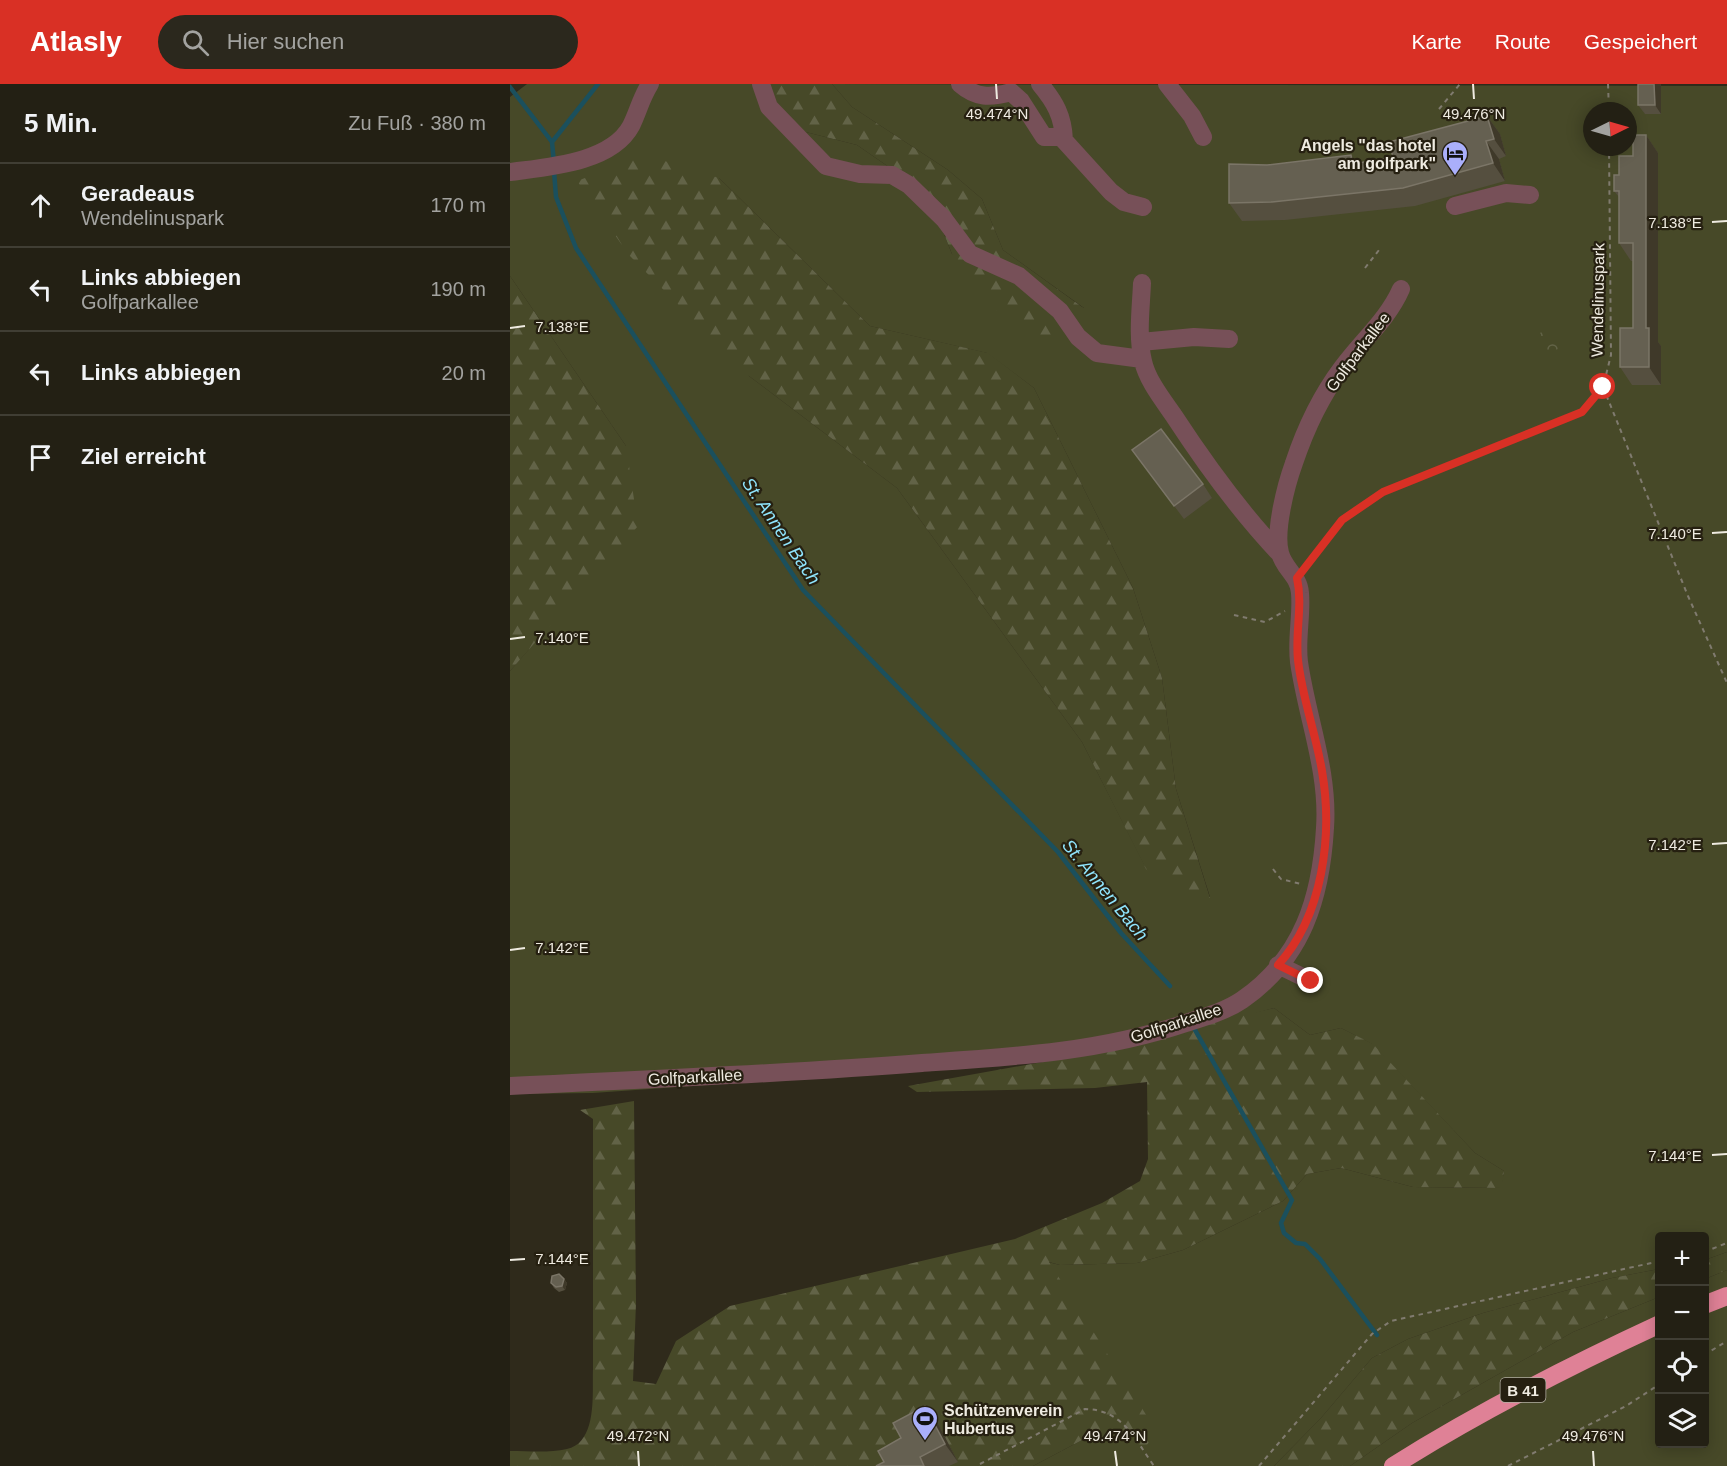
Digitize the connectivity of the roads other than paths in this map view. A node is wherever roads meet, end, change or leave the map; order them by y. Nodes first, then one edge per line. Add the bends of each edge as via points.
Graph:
1 (650, 84) edge
2 (761, 84) edge
3 (960, 84) edge
4 (1040, 84) edge
5 (1167, 84) edge
6 (1203, 137) dead end
7 (1064, 140) junction
8 (510, 172) edge
9 (1530, 195) dead end
10 (1455, 206) dead end
11 (1143, 207) dead end
12 (1142, 283) dead end
13 (1401, 289) dead end
14 (1229, 339) dead end
15 (1142, 350) junction
16 (1280, 554) junction
17 (1278, 965) junction
18 (1311, 981) dead end
19 (510, 1086) edge
20 (1727, 1296) edge
21 (1709, 1303) edge
22 (1655, 1326) edge
23 (1393, 1466) edge

1 - 8 lane via 631,126 618,142 596,156
2 - 15 lane via 770,107 826,166 860,174 892,175 909,185 944,219 970,254 1019,276 1060,311 1078,338 1097,353
3 - 7 lane via 973,95 1011,92 1021,100 1044,137
4 - 7 lane via 1057,106
5 - 6 lane
7 - 11 lane via 1111,192 1124,202
9 - 10 lane via 1506,193
12 - 15 lane
13 - 16 lane, Golfparkallee via 1394,305 1339,371 1312,418 1290,478 1280,522
14 - 15 lane via 1194,337
15 - 16 lane via 1160,395 1204,462
16 - 17 lane, Golfparkallee via 1297,578 1300,595 1298,660 1323,773 1325,824 1312,912 1293,949
17 - 18 lane
17 - 19 lane, Golfparkallee via 1242,1000 1213,1014 1163,1031 1072,1051 840,1069
20 - 21 highway
22 - 23 highway, B 41 via 1472,1417

